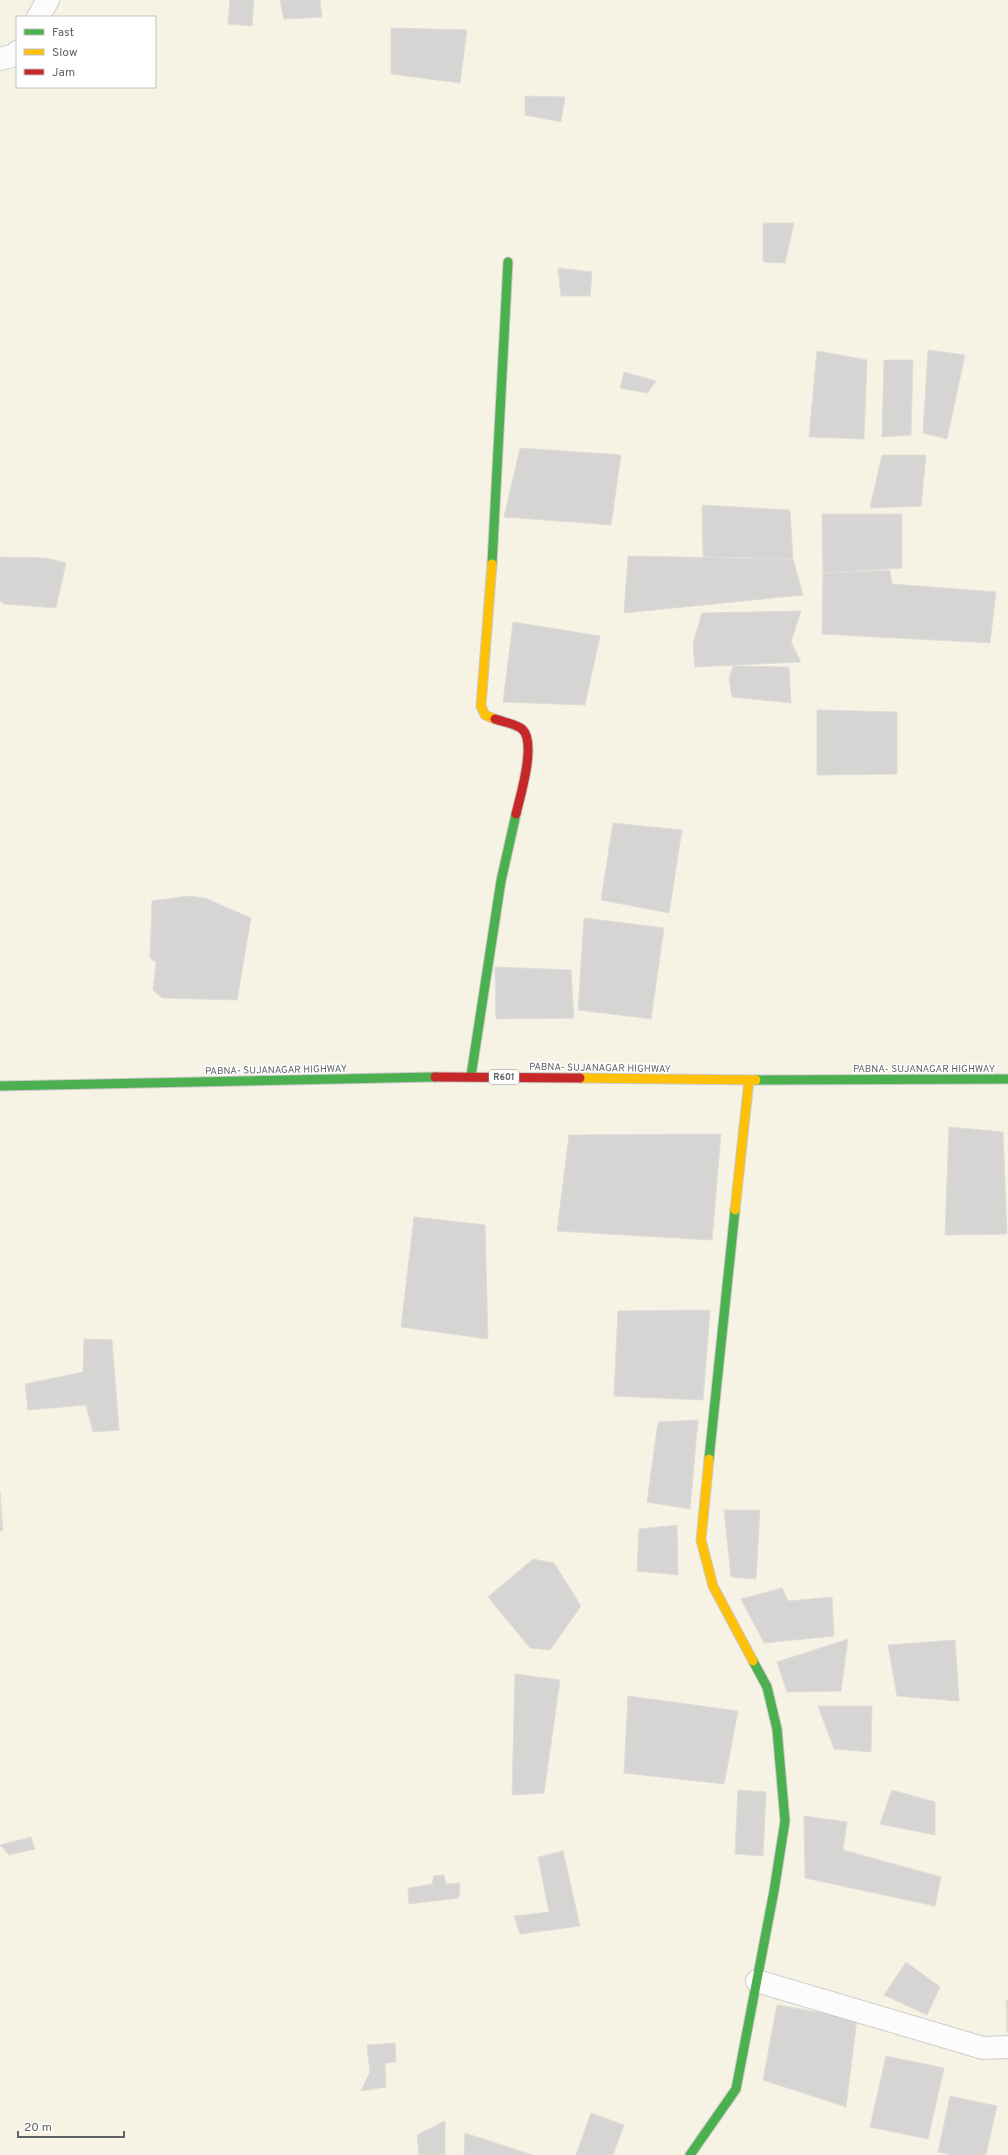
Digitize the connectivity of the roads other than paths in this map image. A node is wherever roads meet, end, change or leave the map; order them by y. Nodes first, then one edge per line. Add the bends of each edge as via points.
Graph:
1 (48, 0) edge
2 (39, 16) edge
3 (16, 54) edge
4 (0, 59) edge
5 (508, 262) dead end
6 (471, 1076) junction
7 (1008, 1078) edge
8 (750, 1080) junction
9 (0, 1086) edge
10 (757, 1981) junction
11 (1008, 2047) edge
12 (690, 2155) edge

1 - 2 street
3 - 4 street
5 - 6 street via 481,706 485,715 522,729 528,739 528,758 501,881
6 - 8 street, PABNA- SUJANAGAR HIGHWAY / R601
6 - 9 street, PABNA- SUJANAGAR HIGHWAY / R601
7 - 8 street, PABNA- SUJANAGAR HIGHWAY / R601
8 - 10 street via 701,1540 713,1586 767,1686 777,1729 785,1821
10 - 11 street via 983,2048
10 - 12 street via 736,2089

